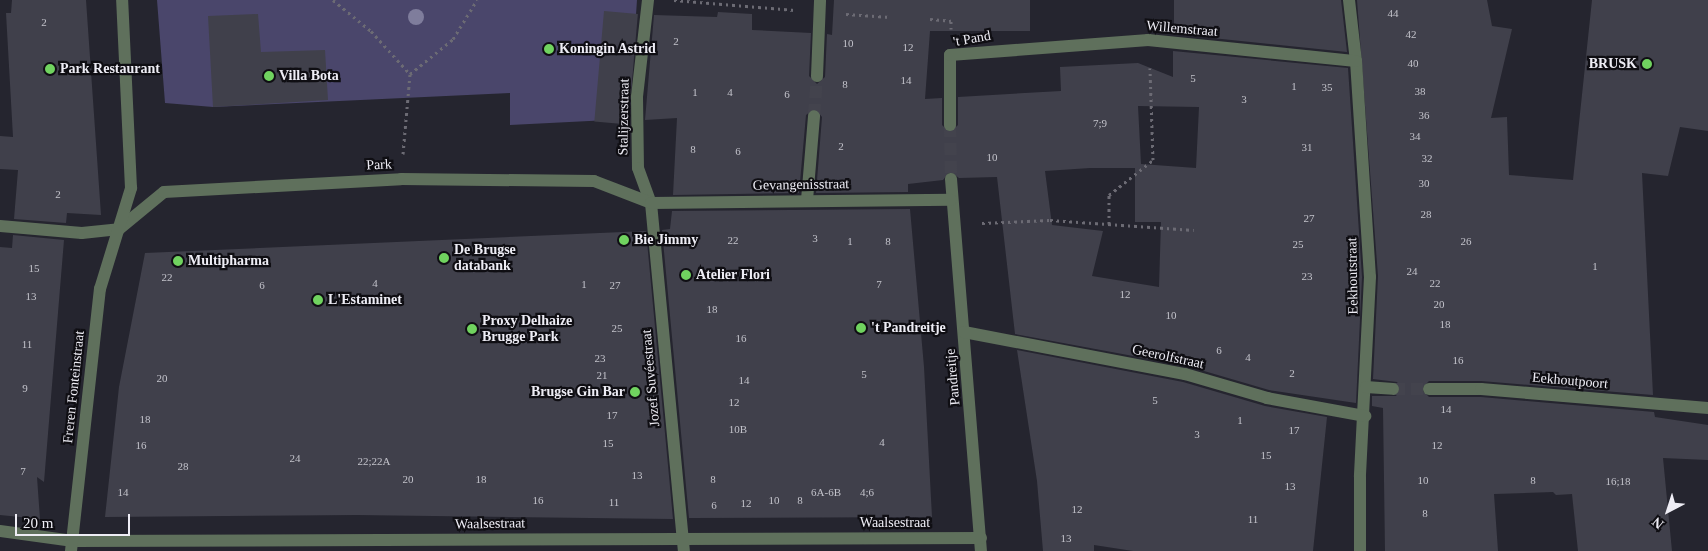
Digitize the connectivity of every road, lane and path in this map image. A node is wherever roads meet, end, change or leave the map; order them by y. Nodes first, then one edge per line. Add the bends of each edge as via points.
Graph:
1 (122, 0) edge
2 (333, 0) edge
3 (477, 0) edge
4 (648, 0) edge
5 (674, 0) edge
6 (1349, 0) edge
7 (820, 6) edge
8 (890, 17) dead end
9 (1148, 40) junction
10 (1005, 49) joint
11 (1356, 61) junction
12 (410, 74) junction
13 (817, 76) tunnel mouth
14 (814, 116) tunnel mouth
15 (950, 124) tunnel mouth
16 (401, 179) junction
17 (951, 179) tunnel mouth
18 (807, 200) junction
19 (951, 200) junction
20 (651, 203) junction
21 (1109, 224) junction
22 (954, 225) junction
23 (0, 226) edge
24 (119, 229) junction
25 (1194, 230) dead end
26 (964, 332) junction
27 (1366, 387) junction
28 (1393, 389) tunnel mouth
29 (1430, 389) tunnel mouth
30 (1708, 408) edge
31 (1365, 416) junction
32 (0, 531) edge
33 (681, 537) junction
34 (981, 545) edge
35 (72, 546) edge
36 (684, 551) edge
37 (1360, 551) edge

1 - 24 street, Freren Fonteinstraat via 131,188
2 - 12 path via 371,31
3 - 12 path via 453,39
4 - 20 street, Stalijzerstraat via 638,97 638,168
5 - 7 path
6 - 11 street, Eekhoutstraat
7 - 8 path
7 - 13 street
9 - 10 street, Willemstraat
9 - 11 street, Willemstraat
9 - 21 path via 1153,160 1109,195
10 - 15 street, 't Pand via 950,55
11 - 27 street, Eekhoutstraat via 1370,278
12 - 16 path
14 - 18 street
16 - 20 street, Park via 594,181
16 - 24 street, Park via 164,192
17 - 19 street
18 - 19 street, Gevangenisstraat
18 - 20 street, Gevangenisstraat
19 - 22 street, Pandreitje
20 - 33 street, Jozef Suvéestraat
21 - 22 path via 1050,220
21 - 25 path
22 - 26 street, Pandreitje
23 - 24 street via 82,233
24 - 35 street, Freren Fonteinstraat via 100,289
26 - 31 street, Geerolfstraat via 1185,374 1267,398
26 - 34 street, Pandreitje
27 - 28 street
27 - 31 street, Eekhoutstraat
29 - 30 street, Eekhoutpoort via 1481,389
31 - 37 street, Eekhoutstraat via 1360,477
32 - 35 street, Waalsestraat
33 - 34 street, Waalsestraat
33 - 35 street, Waalsestraat
33 - 36 street, Jozef Suvéestraat

